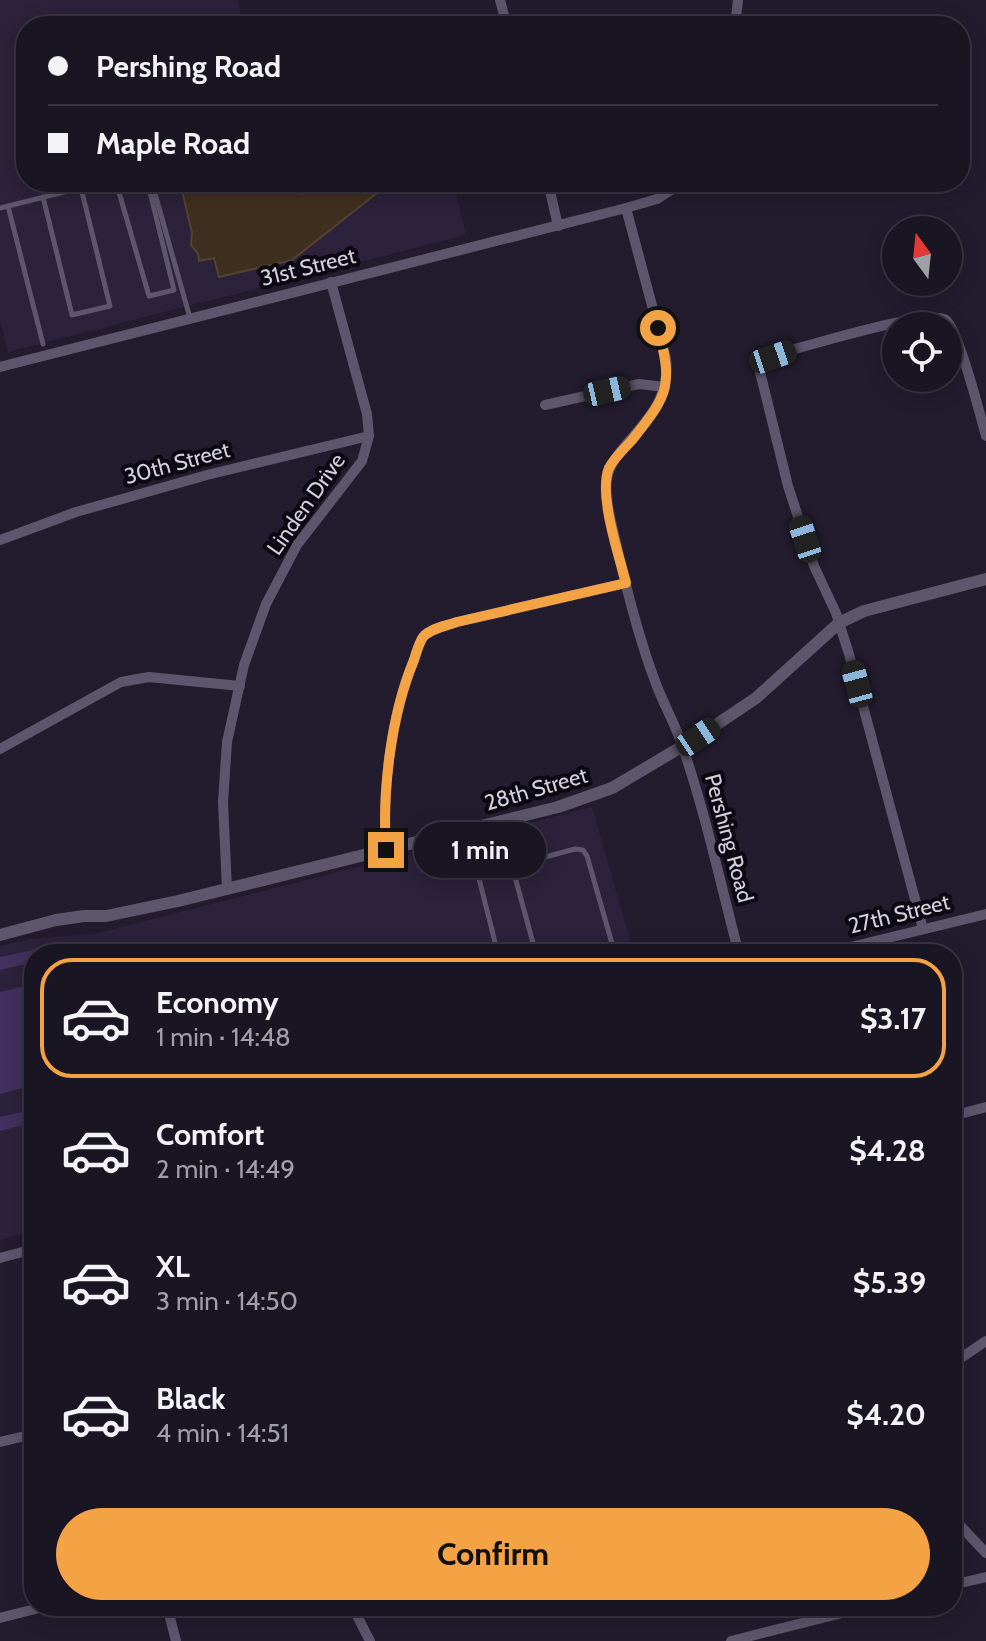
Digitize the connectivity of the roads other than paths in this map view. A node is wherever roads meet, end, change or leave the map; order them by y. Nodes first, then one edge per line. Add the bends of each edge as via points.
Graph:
1 (64, 192) edge
2 (82, 192) edge
3 (119, 192) edge
4 (150, 192) edge
5 (155, 192) edge
6 (550, 192) edge
7 (668, 192) edge
8 (43, 197) junction
9 (8, 206) junction
10 (0, 208) edge
11 (626, 208) junction
12 (558, 226) junction
13 (331, 282) junction
14 (190, 318) junction
15 (43, 344) dead end
16 (0, 367) edge
17 (665, 387) junction
18 (545, 405) dead end
19 (369, 436) junction
20 (986, 436) edge
21 (0, 540) edge
22 (986, 579) edge
23 (626, 583) junction
24 (839, 623) junction
25 (240, 686) junction
26 (683, 746) junction
27 (0, 749) edge
28 (466, 829) junction
29 (386, 850) junction
30 (512, 866) junction
31 (478, 875) junction
32 (227, 889) junction
33 (986, 914) edge
34 (923, 929) junction
35 (0, 935) edge
36 (495, 944) edge
37 (533, 944) edge
38 (612, 944) edge
39 (736, 944) edge
40 (862, 944) edge
41 (986, 1107) edge
42 (962, 1113) edge
43 (24, 1252) edge
44 (0, 1258) edge
45 (986, 1341) edge
46 (962, 1357) edge
47 (24, 1436) edge
48 (0, 1442) edge
49 (962, 1528) edge
50 (986, 1553) edge
51 (986, 1577) edge
52 (962, 1583) edge
53 (24, 1612) edge
54 (170, 1616) edge
55 (357, 1616) edge
56 (830, 1616) edge
57 (0, 1618) edge
58 (176, 1641) edge
59 (370, 1641) edge
60 (731, 1641) edge

1 - 8 lane
2 - 8 lane via 110,306 72,315
3 - 4 lane via 149,296 174,290
5 - 14 lane
6 - 12 street
7 - 11 street
8 - 9 lane
9 - 10 lane
9 - 15 lane
11 - 12 street, 31st Street
11 - 17 street via 666,358
12 - 13 street, 31st Street
13 - 14 street, 31st Street
13 - 19 street, Linden Drive
14 - 16 street, 31st Street
17 - 18 street via 639,384
17 - 23 street, Pershing Road via 651,415 609,468 609,513
19 - 21 street, 30th Street via 192,479
19 - 25 street, Linden Drive via 362,461 297,545 278,581
20 - 24 street via 955,338 943,318 909,320 791,350 773,357 760,372 797,513
22 - 24 street, 28th Street via 864,611
23 - 26 street, Pershing Road via 654,679
23 - 29 street via 457,622 423,638 406,679 387,772
24 - 26 street, 28th Street via 756,698
24 - 34 street
25 - 27 street via 149,677 121,682
25 - 32 street, Linden Drive via 227,742 223,802
26 - 28 street, 28th Street via 612,788
26 - 39 street, Pershing Road
28 - 29 street, 28th Street
28 - 31 lane
29 - 32 street, 28th Street
30 - 31 lane
30 - 37 lane
30 - 38 lane via 583,850
31 - 36 lane
32 - 35 street, 28th Street
33 - 34 street, 27th Street
34 - 40 street, 27th Street
41 - 42 street
43 - 44 street
45 - 46 street
47 - 48 street
49 - 50 street
51 - 52 street
53 - 57 street
54 - 58 street
55 - 59 street
56 - 60 street

